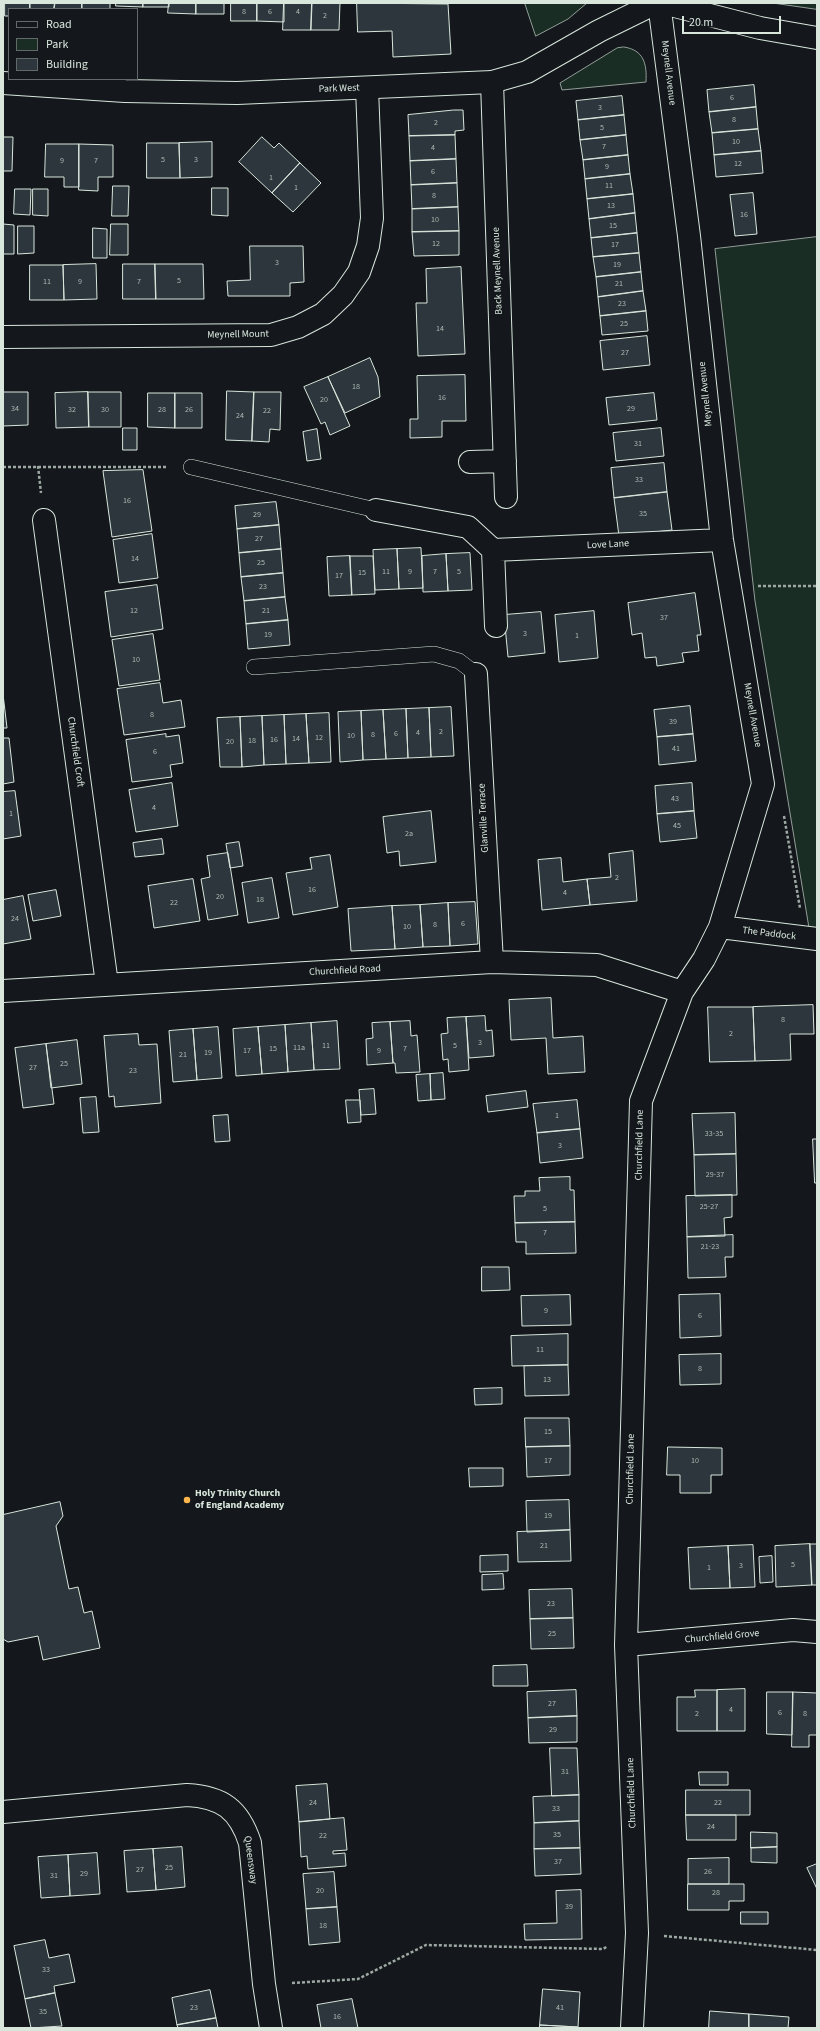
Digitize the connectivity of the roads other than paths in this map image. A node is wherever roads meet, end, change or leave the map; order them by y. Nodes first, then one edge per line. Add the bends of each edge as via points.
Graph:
1 (658, 3) edge
2 (664, 3) edge
3 (817, 38) edge
4 (492, 82) junction
5 (3, 83) edge
6 (367, 88) junction
7 (3, 337) edge
8 (505, 461) junction
9 (470, 462) dead end
10 (191, 467) road end
11 (506, 497) dead end
12 (376, 510) joint
13 (44, 520) dead end
14 (722, 540) junction
15 (494, 550) junction
16 (496, 626) dead end
17 (254, 667) dead end
18 (476, 674) joint
19 (720, 927) junction
20 (811, 939) edge
21 (492, 962) junction
22 (107, 984) junction
23 (3, 991) edge
24 (682, 992) junction
25 (817, 1632) edge
26 (626, 1645) junction
27 (3, 1812) edge
28 (271, 2028) edge
29 (632, 2028) edge

1 - 4 street, Park West via 598,31 527,72
1 - 14 street, Meynell Avenue via 689,236
2 - 3 street via 760,28
4 - 6 street, Park West
4 - 8 street, Back Meynell Avenue
5 - 6 street, Park West via 125,91 237,93
6 - 7 street, Meynell Mount via 372,218 368,246 359,272 343,295 323,314 298,327 271,335
8 - 9 street
8 - 11 street, Back Meynell Avenue
10 - 12 lane
12 - 15 street via 468,527
13 - 22 street, Churchfield Croft
14 - 15 street, Love Lane
14 - 19 street, Meynell Avenue via 763,784
15 - 16 street
17 - 18 lane via 434,654 459,661
18 - 21 street, Glanville Terrace
19 - 20 street, The Paddock
19 - 24 street, Churchfield Lane via 704,959
21 - 22 street, Churchfield Road
21 - 24 street, Churchfield Road via 597,966
22 - 23 street, Churchfield Road
24 - 26 street, Churchfield Lane via 641,1101
25 - 26 street, Churchfield Grove via 793,1630
26 - 29 street, Churchfield Lane via 637,1933
27 - 28 street, Queensway via 187,1795 205,1796 221,1802 235,1812 245,1827 250,1843

